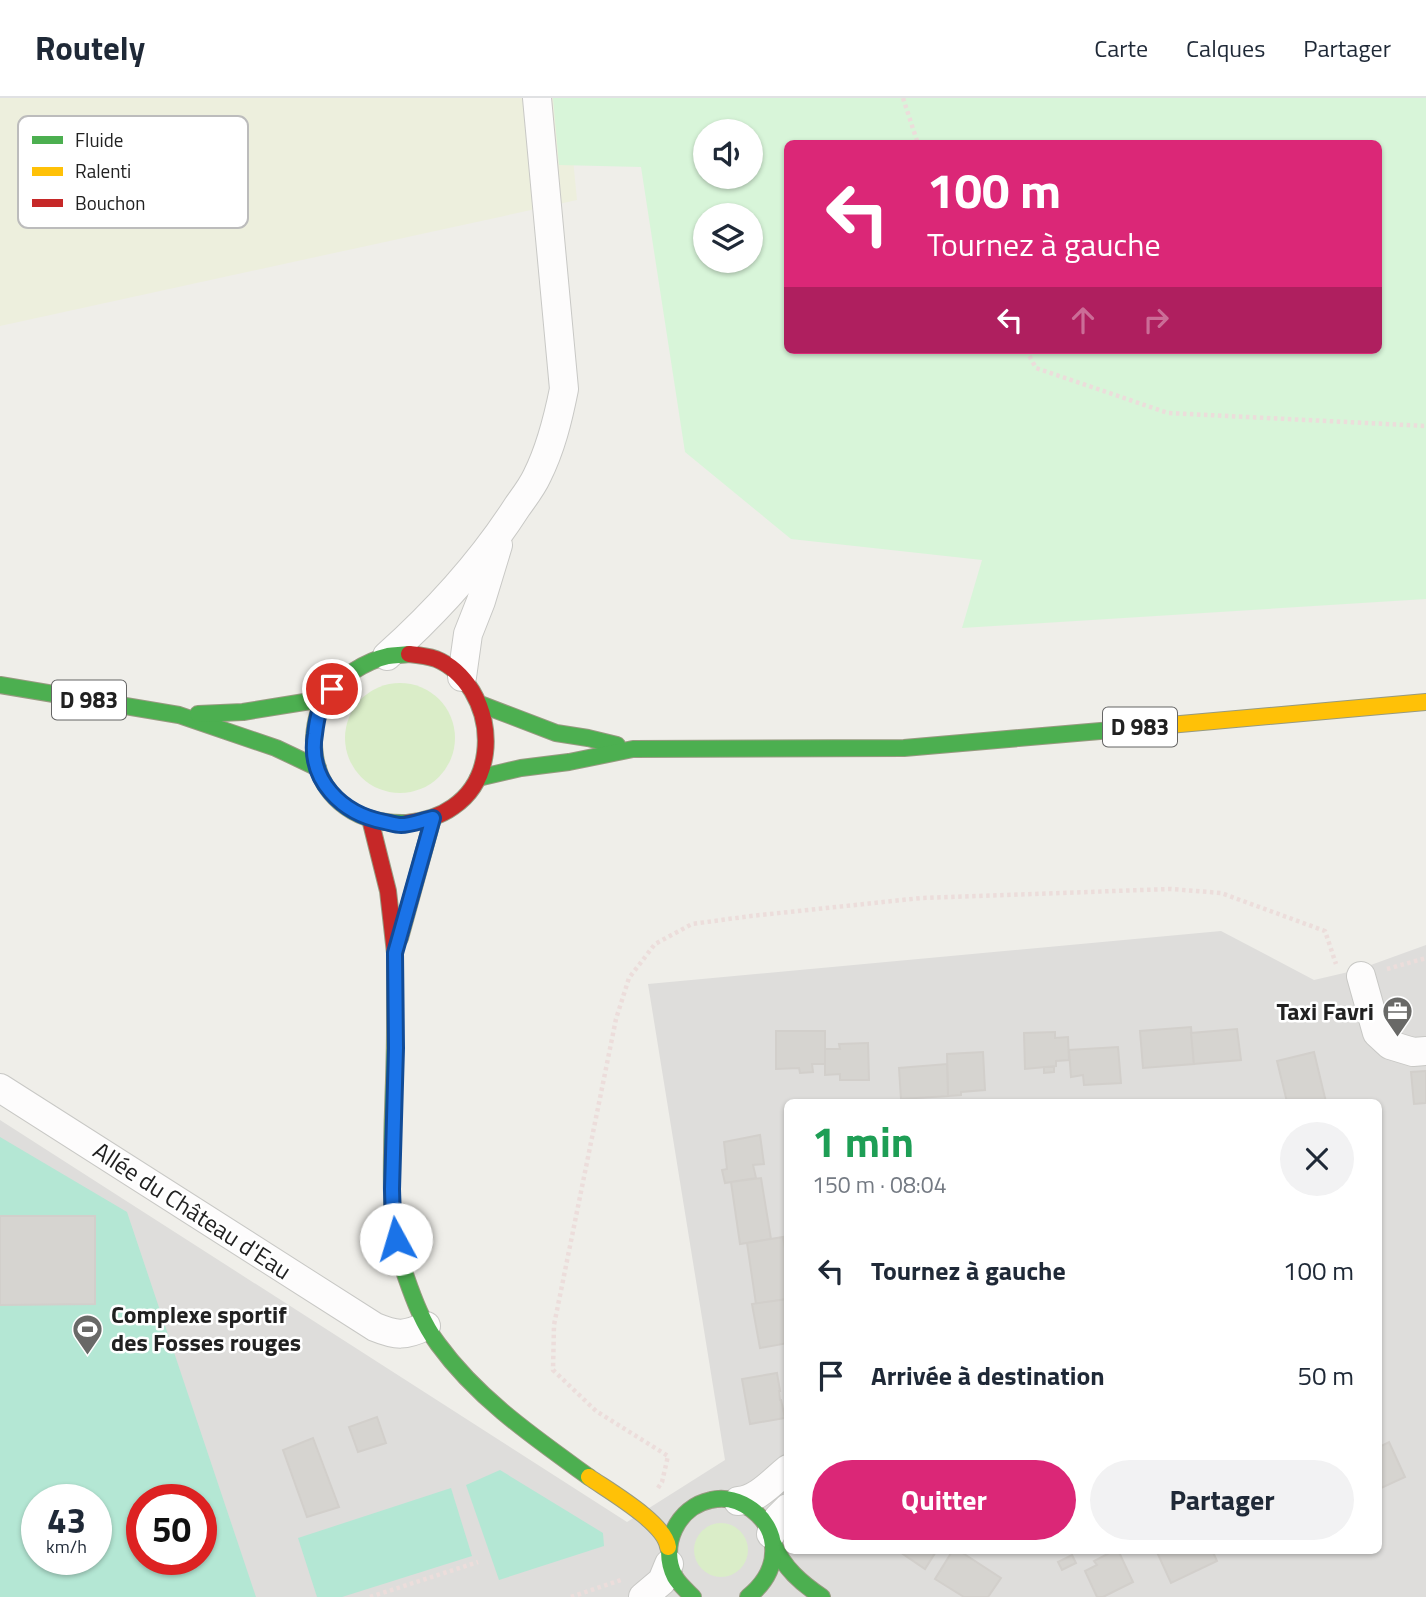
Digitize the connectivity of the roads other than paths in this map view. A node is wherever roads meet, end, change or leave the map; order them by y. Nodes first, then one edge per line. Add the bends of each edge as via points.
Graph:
1 (537, 98) edge
2 (503, 529) junction
3 (387, 656) junction
4 (462, 677) junction
5 (0, 685) edge
6 (323, 699) junction
7 (1426, 702) edge
8 (480, 704) junction
9 (178, 715) junction
10 (633, 749) junction
11 (318, 768) junction
12 (478, 778) junction
13 (433, 818) junction
14 (370, 819) junction
15 (395, 953) junction
16 (1361, 976) road end
17 (1426, 1051) edge
18 (0, 1088) edge
19 (426, 1326) junction
20 (479, 1390) junction
21 (545, 1426) dead end
22 (784, 1472) edge
23 (655, 1491) road end
24 (703, 1502) junction
25 (738, 1502) junction
26 (784, 1512) edge
27 (772, 1539) junction
28 (669, 1555) junction
29 (634, 1588) edge
30 (693, 1597) edge
31 (748, 1597) edge
32 (822, 1597) edge

1 - 2 street via 564,389 555,433 537,477
2 - 3 street via 453,591
2 - 4 street via 468,634
3 - 4 main road via 409,654 441,661
3 - 6 main road via 354,671
4 - 8 main road
5 - 9 main road, D 983
6 - 9 main road, D 983 via 243,712
6 - 11 main road via 313,743
7 - 10 main road, D 983 via 904,748
8 - 10 main road, D 983 via 556,733
8 - 12 main road via 487,729
9 - 11 main road, D 983 via 276,748
10 - 12 main road, D 983
11 - 14 main road via 331,793 346,808
12 - 13 main road via 451,809
13 - 14 main road via 400,825
13 - 15 main road
14 - 15 main road via 388,891
15 - 19 main road via 393,1223 406,1280
16 - 17 street via 1377,1033 1390,1045
18 - 19 street, Allée du Château d'Eau via 368,1323 400,1335
19 - 20 main road
20 - 21 main road
20 - 28 main road via 525,1431 654,1523 667,1540
22 - 25 street via 754,1497
23 - 24 main road via 677,1501
24 - 25 main road
24 - 28 main road via 676,1524
25 - 27 main road via 758,1514
26 - 27 street
27 - 31 main road via 771,1569
27 - 32 main road via 788,1570
28 - 29 street via 662,1581
28 - 30 main road via 676,1580

